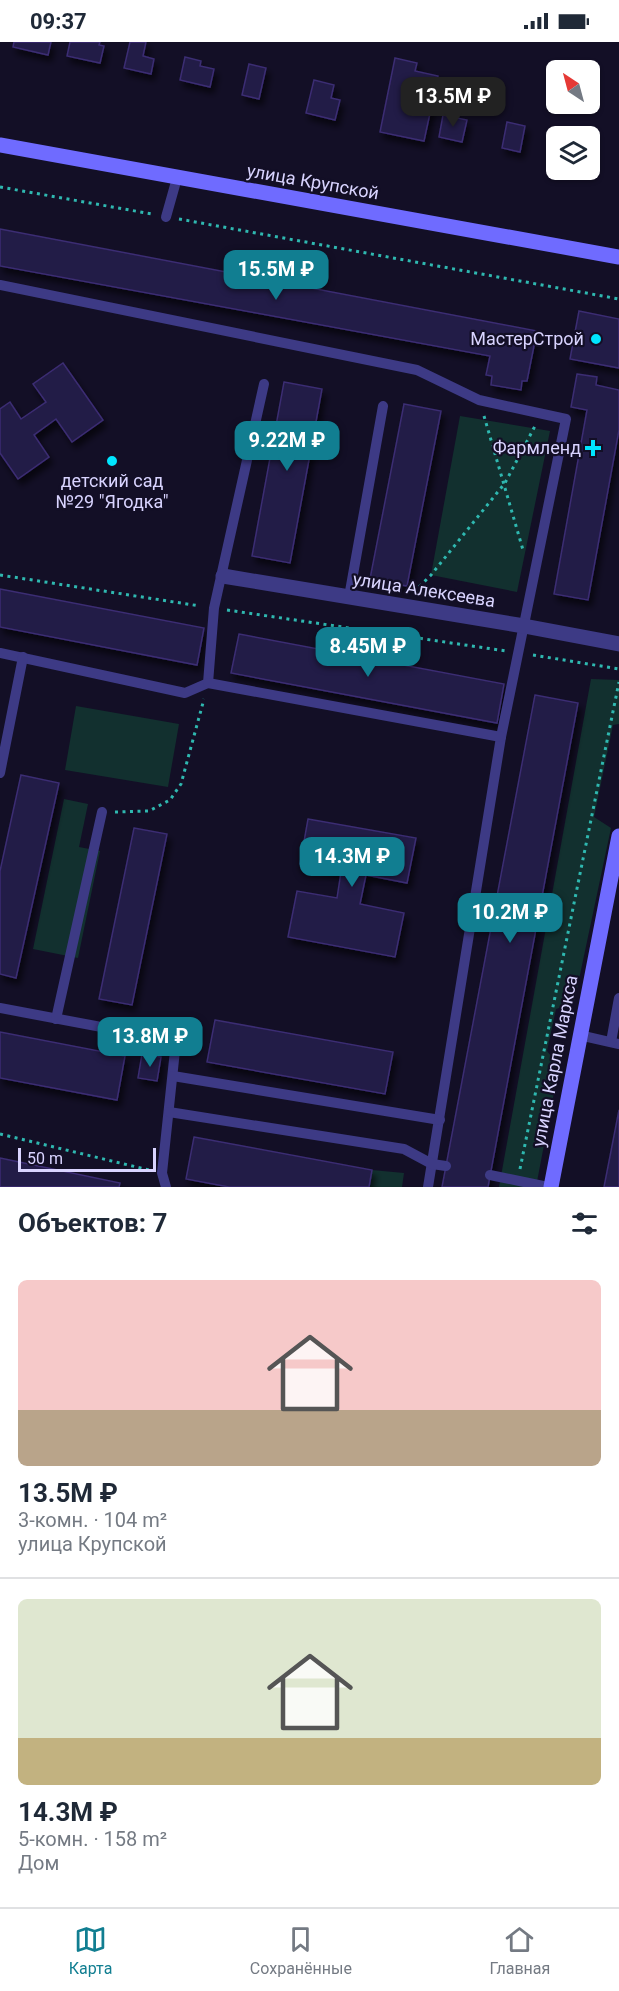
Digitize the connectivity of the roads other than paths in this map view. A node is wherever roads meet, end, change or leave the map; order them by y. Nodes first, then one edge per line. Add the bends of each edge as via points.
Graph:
1 (0, 145) edge
2 (177, 178) junction
3 (166, 217) road end
4 (619, 257) edge
5 (0, 285) edge
6 (264, 384) dead end
7 (383, 406) dead end
8 (223, 576) junction
9 (349, 597) junction
10 (524, 626) junction
11 (619, 644) edge
12 (0, 653) edge
13 (23, 657) junction
14 (208, 683) junction
15 (501, 737) junction
16 (0, 773) edge
17 (102, 812) road end
18 (619, 836) edge
19 (619, 998) edge
20 (0, 1008) edge
21 (56, 1019) junction
22 (579, 1035) junction
23 (615, 1043) edge
24 (173, 1076) junction
25 (169, 1112) junction
26 (440, 1120) junction
27 (432, 1164) junction
28 (446, 1166) dead end
29 (490, 1175) dead end
30 (166, 1187) edge
31 (428, 1187) edge
32 (549, 1187) edge

1 - 2 main road, улица Крупской
2 - 3 lane
2 - 4 main road, улица Крупской
5 - 10 lane via 417,370 479,400 566,419
6 - 8 lane
7 - 9 lane
8 - 9 street, улица Алексеева
8 - 14 lane via 214,608
9 - 10 street, улица Алексеева
10 - 11 street, улица Алексеева
10 - 15 lane
12 - 13 lane
13 - 14 lane via 185,693
13 - 16 lane
14 - 15 lane
15 - 26 lane
17 - 21 lane
18 - 22 main road, улица Карла Маркса
19 - 23 lane
20 - 21 lane
21 - 24 lane via 176,1041
22 - 23 lane
22 - 32 main road, улица Карла Маркса
24 - 25 lane
24 - 26 lane
25 - 27 lane via 404,1149
25 - 30 lane via 162,1173
26 - 27 lane
27 - 28 lane
27 - 31 lane
29 - 32 lane

